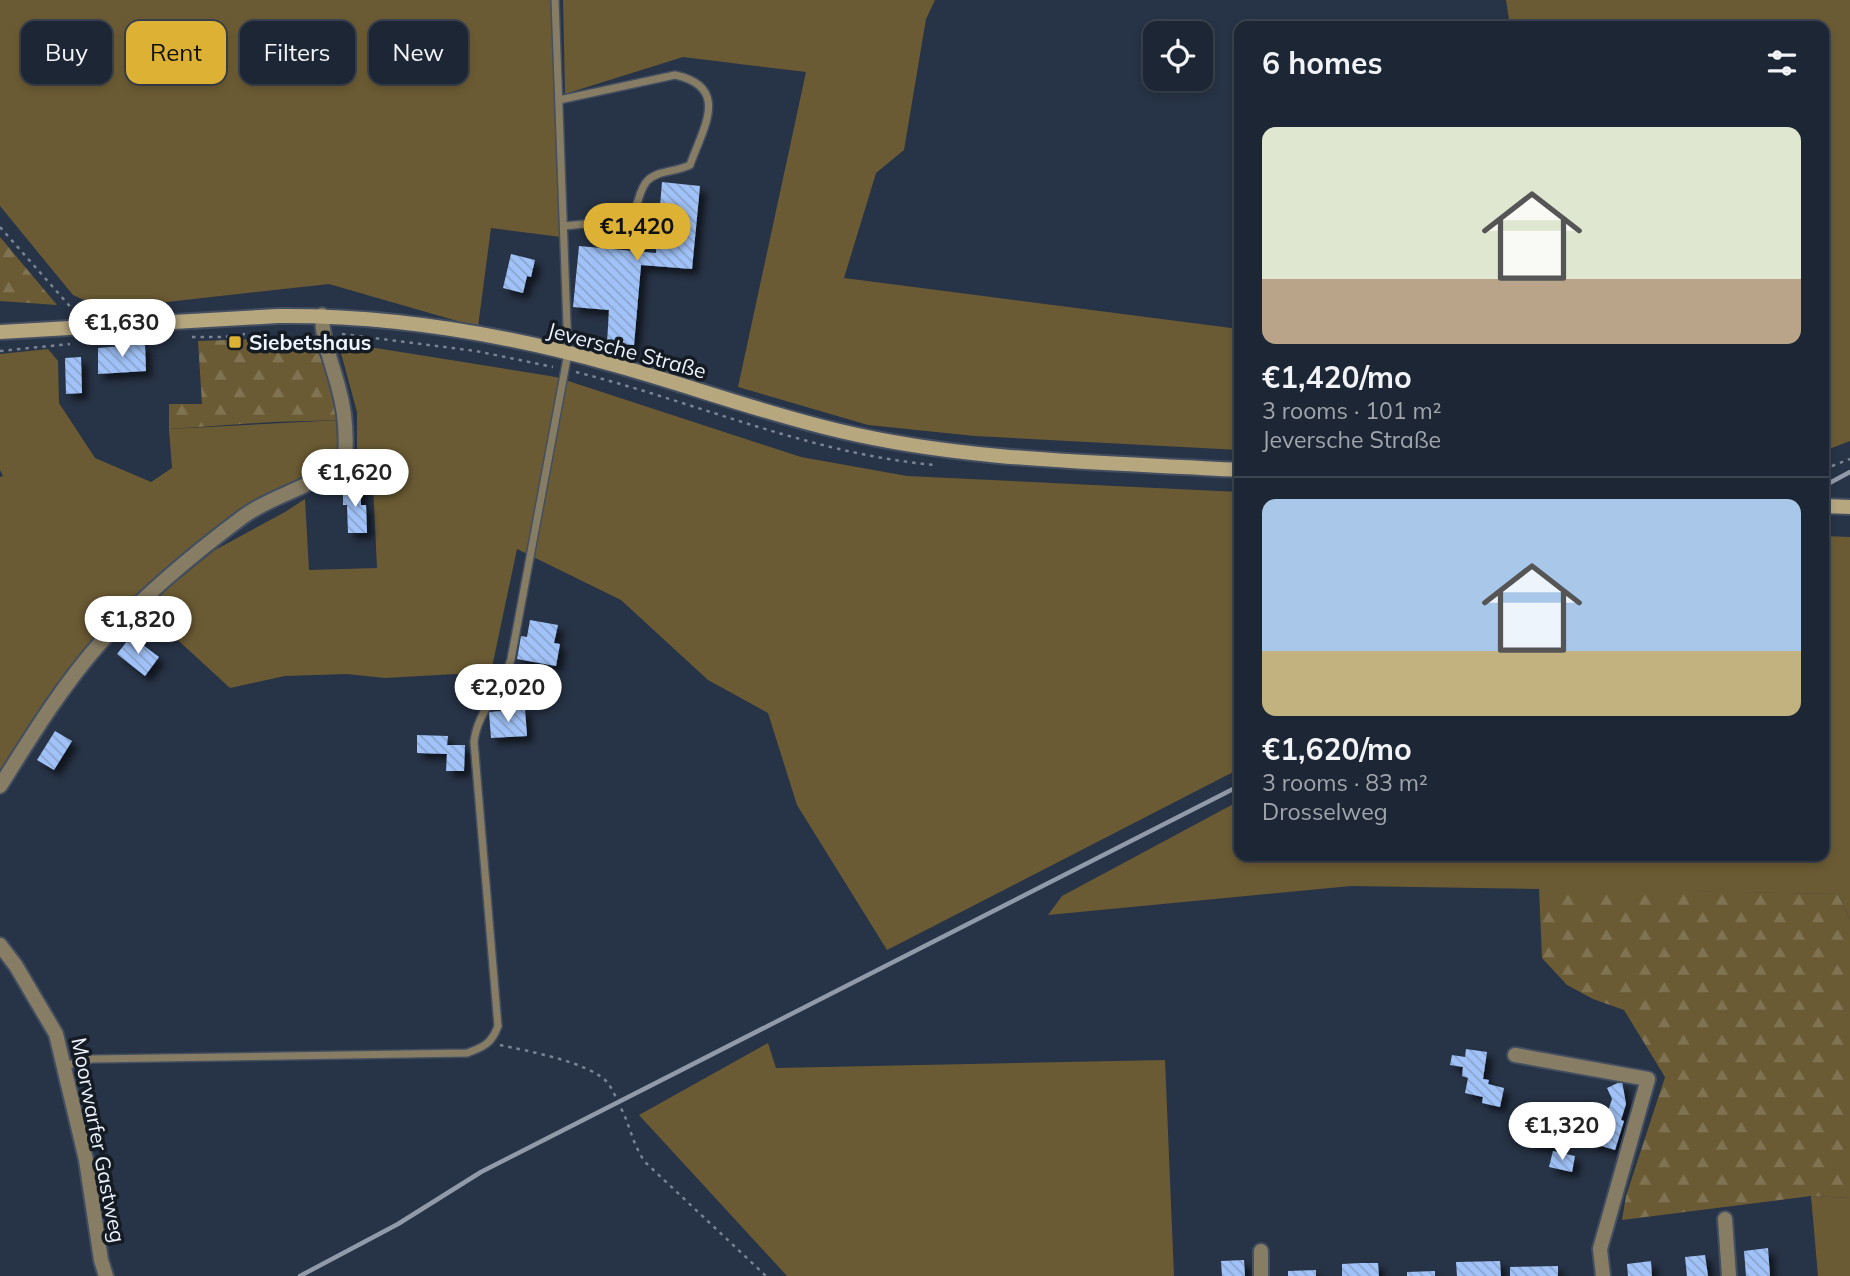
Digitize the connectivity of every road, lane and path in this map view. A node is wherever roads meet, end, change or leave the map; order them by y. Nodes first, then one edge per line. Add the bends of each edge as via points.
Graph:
1 (555, 0) edge
2 (559, 100) junction
3 (564, 226) junction
4 (0, 227) edge
5 (322, 316) junction
6 (79, 327) junction
7 (322, 331) junction
8 (0, 332) edge
9 (248, 334) dead end
10 (186, 337) dead end
11 (81, 343) dead end
12 (0, 351) edge
13 (568, 353) junction
14 (566, 369) junction
15 (1850, 459) edge
16 (939, 465) dead end
17 (1829, 465) edge
18 (1234, 470) edge
19 (1829, 506) edge
20 (1850, 508) edge
21 (0, 786) edge
22 (0, 945) edge
23 (489, 1042) junction
24 (1516, 1055) dead end
25 (64, 1066) junction
26 (1725, 1219) dead end
27 (1262, 1251) dead end
28 (106, 1276) edge
29 (766, 1276) edge
30 (1261, 1276) edge
31 (1603, 1276) edge
32 (1729, 1276) edge

1 - 2 lane
2 - 3 lane
2 - 3 lane via 675,75 701,85 710,108 690,165 647,181 633,216
3 - 13 lane
4 - 6 path via 76,314
5 - 6 street, Jeversche Straße
5 - 7 street
5 - 13 street, Jeversche Straße via 443,329
6 - 8 street, Jeversche Straße
7 - 14 path via 476,351
7 - 21 street via 346,421 345,458 330,473 248,513 175,569 100,643 47,711
9 - 10 path
11 - 12 path
13 - 14 lane
13 - 18 street, Jeversche Straße via 870,438 1018,457
14 - 16 path via 770,432 902,462
14 - 23 lane via 511,659 476,729 474,743 498,1026
15 - 17 path
19 - 20 street
22 - 25 street, Moorwarfer Gastweg via 56,1034
23 - 25 lane via 467,1053 92,1059
23 - 29 path via 545,1055 607,1082 645,1163
24 - 31 street via 1648,1079 1600,1249
25 - 28 street, Moorwarfer Gastweg
26 - 32 street
27 - 30 street

